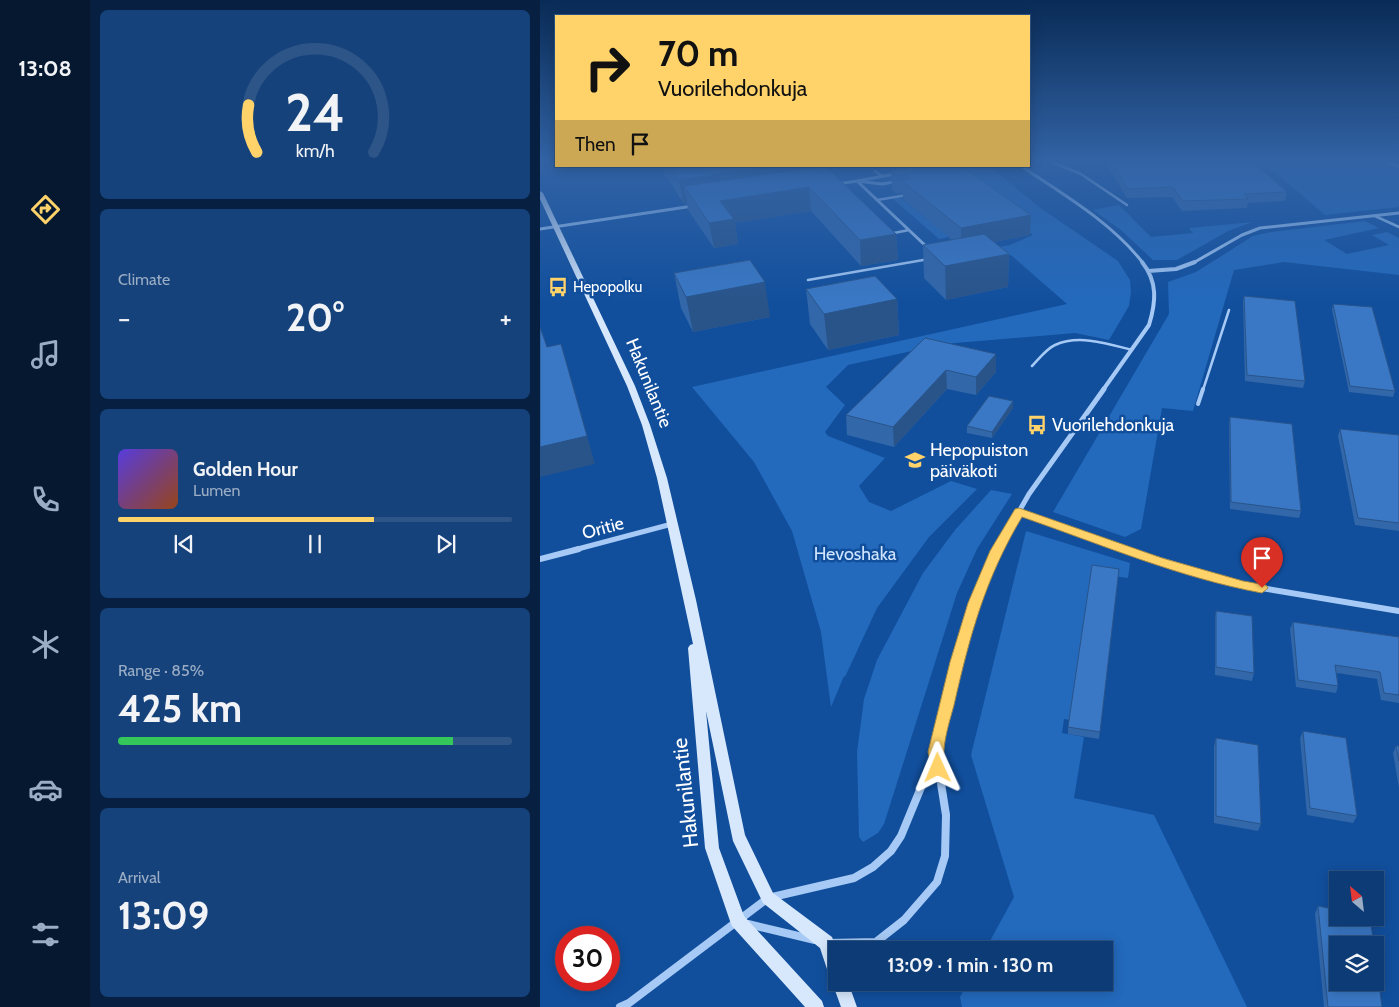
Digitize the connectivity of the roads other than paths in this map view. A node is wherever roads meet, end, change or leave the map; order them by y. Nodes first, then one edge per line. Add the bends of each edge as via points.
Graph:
1 (547, 209) edge
2 (674, 209) edge
3 (887, 209) edge
4 (1082, 209) edge
5 (1399, 213) edge
6 (1375, 216) junction
7 (555, 227) junction
8 (1399, 227) edge
9 (540, 229) edge
10 (909, 230) junction
11 (894, 233) edge
12 (931, 250) edge
13 (938, 257) edge
14 (1148, 271) junction
15 (808, 280) dead end
16 (1229, 310) dead end
17 (1132, 350) junction
18 (1032, 366) dead end
19 (1198, 404) dead end
20 (1019, 512) junction
21 (672, 524) junction
22 (540, 559) edge
23 (690, 600) junction
24 (1399, 611) edge
25 (936, 752) junction
26 (768, 898) junction
27 (738, 921) junction
28 (826, 943) junction
29 (828, 949) edge
30 (843, 991) edge
31 (620, 1007) edge
32 (816, 1007) edge
33 (849, 1007) edge

1 - 7 main road, Hakunilantie
2 - 7 street
3 - 10 street
4 - 14 street via 1134,249
5 - 6 street
6 - 8 lane
6 - 14 street via 1252,230 1190,265 1175,270
7 - 9 street
7 - 21 main road, Hakunilantie via 631,386 662,478
10 - 11 lane
10 - 12 street
13 - 15 lane
14 - 17 street via 1154,285 1154,309 1149,325
16 - 19 lane
17 - 18 lane via 1101,342 1064,343 1054,345
17 - 20 street
20 - 24 street via 1146,557 1243,585
20 - 25 street via 996,551 974,603
21 - 22 street, Oritie
21 - 23 main road, Hakunilantie
23 - 26 main road, Hakunilantie via 738,836
23 - 27 main road, Hakunilantie via 712,848
25 - 26 street via 901,836 891,851 873,867 854,878
25 - 28 street via 946,815 945,856 937,882 904,920 876,942
26 - 27 street
26 - 28 main road, Hakunilantie
27 - 28 street
27 - 31 street
27 - 32 main road, Hakunilantie
28 - 29 main road
30 - 33 main road

